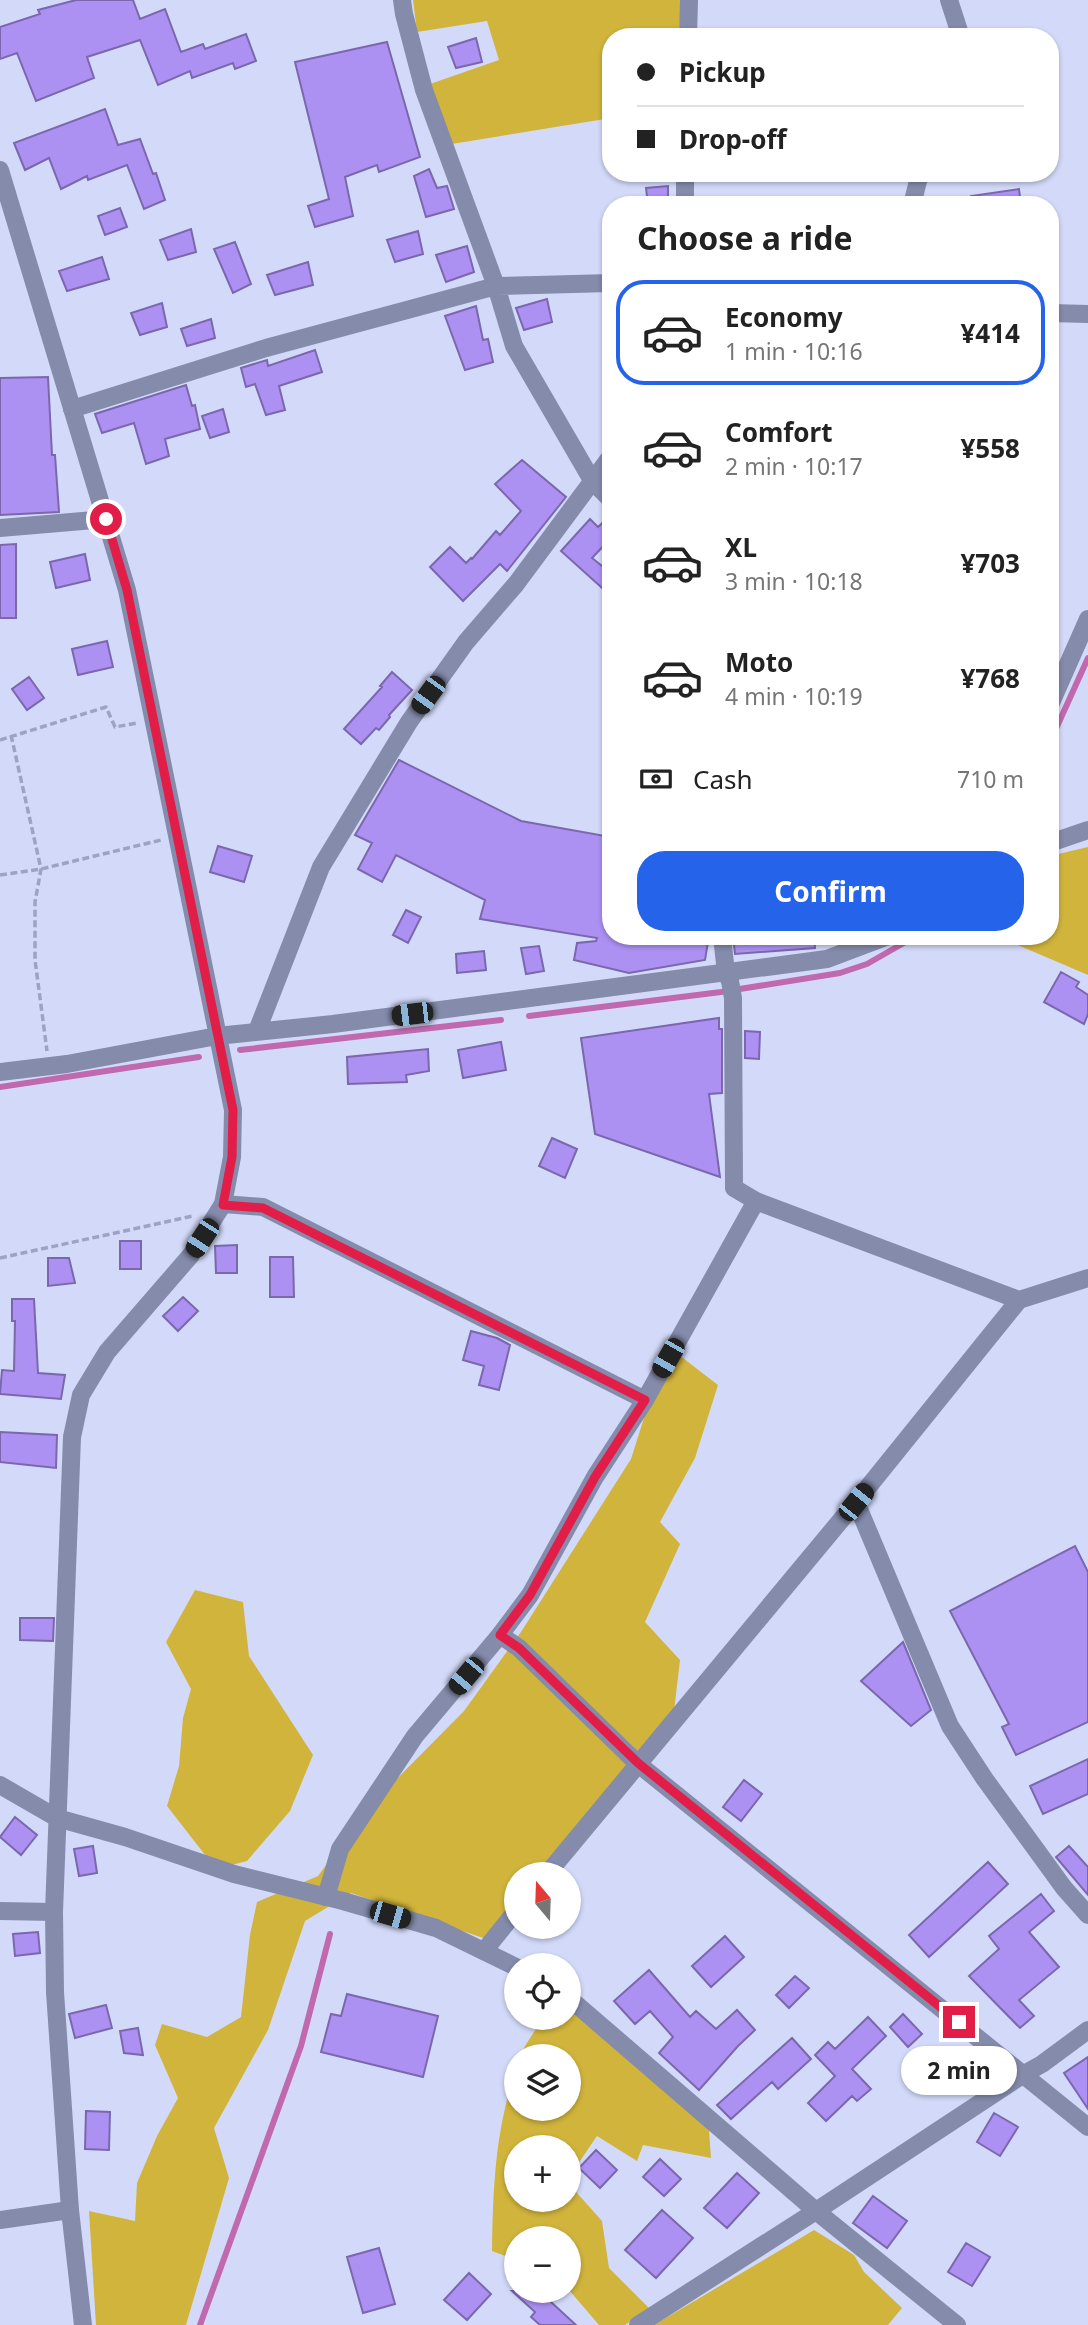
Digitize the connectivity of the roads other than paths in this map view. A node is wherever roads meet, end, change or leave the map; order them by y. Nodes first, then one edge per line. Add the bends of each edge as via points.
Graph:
1 (402, 0) edge
2 (689, 0) edge
3 (949, 0) edge
4 (688, 28) edge
5 (958, 28) edge
6 (0, 170) edge
7 (602, 283) edge
8 (496, 286) junction
9 (1059, 313) edge
10 (1088, 314) edge
11 (72, 409) junction
12 (602, 469) edge
13 (593, 482) junction
14 (602, 491) edge
15 (106, 519) junction
16 (0, 528) edge
17 (1088, 619) edge
18 (1059, 685) edge
19 (1088, 830) edge
20 (1059, 840) edge
21 (724, 945) edge
22 (864, 945) edge
23 (730, 984) junction
24 (257, 1031) junction
25 (216, 1036) junction
26 (0, 1072) edge
27 (756, 1201) junction
28 (223, 1205) junction
29 (1088, 1278) edge
30 (1019, 1300) junction
31 (645, 1400) junction
32 (856, 1502) junction
33 (500, 1635) junction
34 (638, 1763) junction
35 (0, 1784) edge
36 (57, 1818) junction
37 (557, 1862) edge
38 (326, 1897) junction
39 (0, 1910) edge
40 (54, 1912) junction
41 (1088, 1915) edge
42 (504, 1926) edge
43 (484, 1951) junction
44 (504, 1960) edge
45 (581, 2008) edge
46 (1088, 2030) edge
47 (1024, 2074) junction
48 (1088, 2127) edge
49 (70, 2210) junction
50 (816, 2211) junction
51 (0, 2220) edge
52 (644, 2324) edge
53 (83, 2325) edge
54 (957, 2325) edge

1 - 8 street via 424,90
2 - 4 street
3 - 5 street
6 - 11 street
7 - 8 street
8 - 11 street via 266,348
8 - 13 street via 513,346
9 - 10 street
11 - 15 street
12 - 13 street
13 - 14 street
13 - 24 street via 409,722 321,867
15 - 16 street
15 - 25 street via 127,590
17 - 18 street
19 - 20 street
21 - 23 street
22 - 23 street
23 - 24 street
23 - 27 street via 734,1188
24 - 25 street
25 - 26 street
25 - 28 street via 233,1110 232,1157
27 - 30 street
27 - 31 street
28 - 31 street via 263,1208
28 - 36 street via 191,1255 107,1352 81,1395 72,1437
29 - 30 street
30 - 32 street
31 - 33 street via 595,1477 530,1595
32 - 34 street
32 - 41 street via 950,1726
33 - 34 street
33 - 38 street via 415,1736 340,1849
34 - 37 street
34 - 47 street
35 - 36 street
36 - 38 street via 234,1874
36 - 40 street
38 - 43 street via 436,1928
39 - 40 street
40 - 49 street
42 - 43 street
43 - 44 street
45 - 50 street
46 - 47 street
47 - 48 street
47 - 50 street
49 - 51 street
49 - 53 street
50 - 52 street
50 - 54 street

